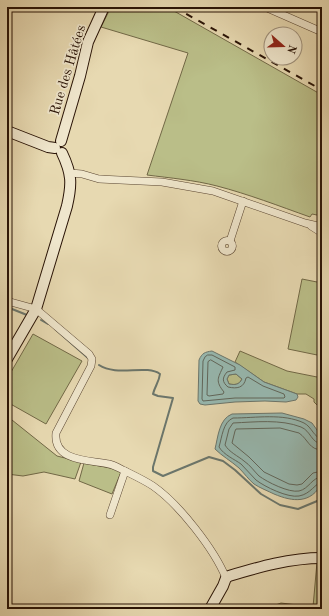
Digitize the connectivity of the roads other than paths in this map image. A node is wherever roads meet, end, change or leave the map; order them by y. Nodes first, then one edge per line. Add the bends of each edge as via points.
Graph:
1 (104, 7) edge
2 (265, 7) edge
3 (322, 32) edge
4 (7, 132) edge
5 (60, 147) junction
6 (70, 174) junction
7 (243, 201) junction
8 (305, 223) junction
9 (322, 227) edge
10 (322, 233) edge
11 (230, 241) dead end
12 (7, 301) edge
13 (36, 309) junction
14 (7, 359) edge
15 (125, 471) junction
16 (110, 515) dead end
17 (322, 558) edge
18 (226, 578) junction
19 (210, 609) edge

1 - 5 street, Rue des Hâtées via 88,42
2 - 3 street
4 - 5 street via 48,147
5 - 6 street
6 - 7 street via 82,174 99,179 162,182 213,191
6 - 13 street via 67,206
7 - 8 street
7 - 11 street
8 - 9 street
8 - 10 street
12 - 13 street
13 - 14 street
13 - 15 street via 90,354 92,359 91,366 56,433 59,448 73,458 110,464
15 - 16 street
15 - 18 street via 153,486 175,507 209,547
17 - 18 street via 255,568
18 - 19 street

